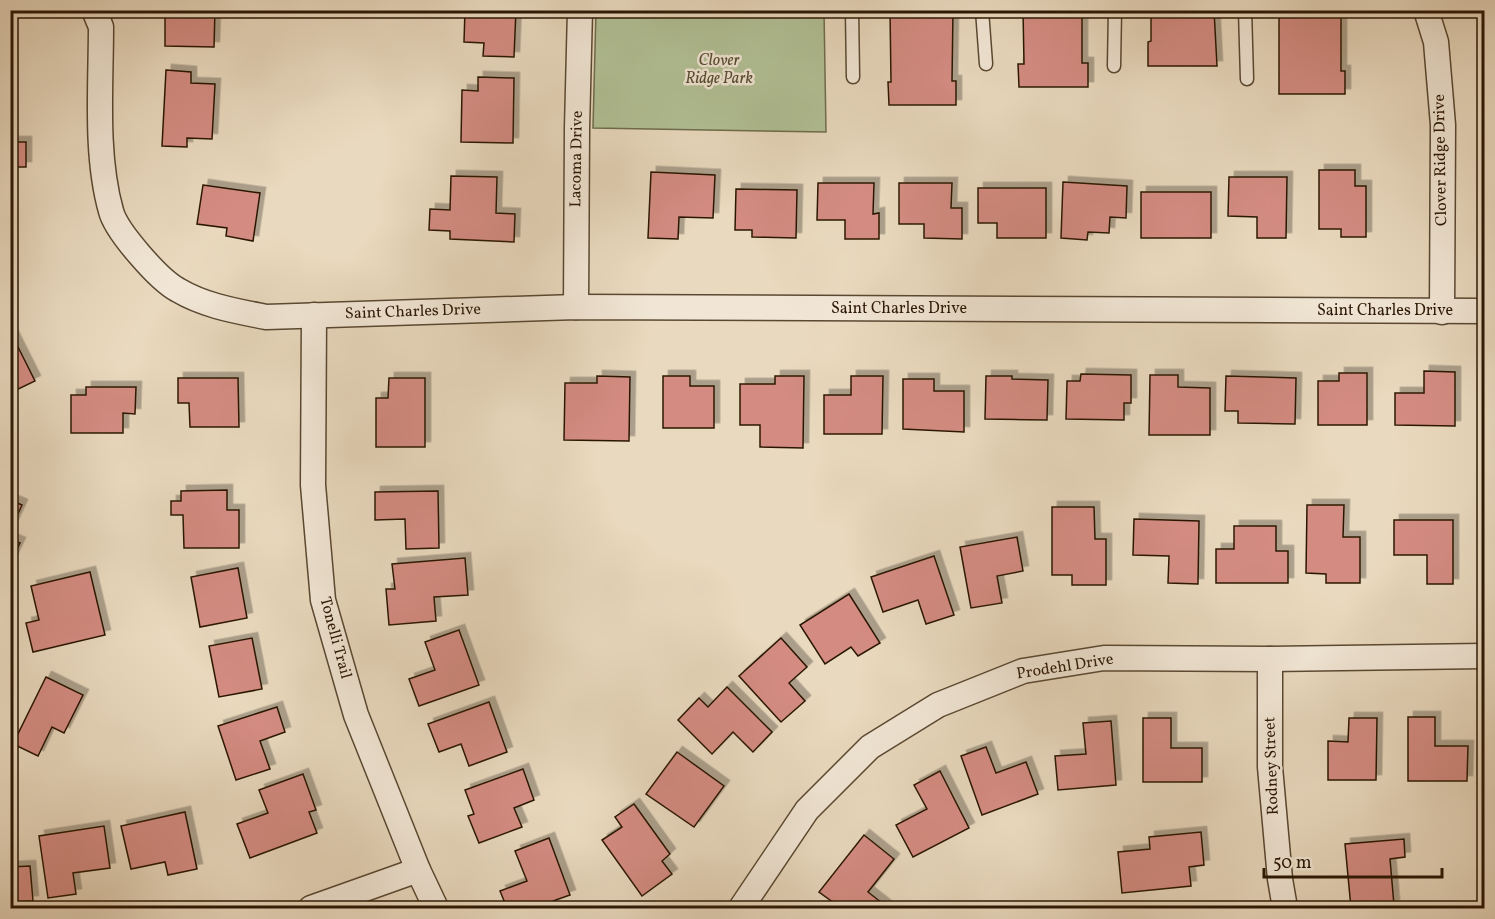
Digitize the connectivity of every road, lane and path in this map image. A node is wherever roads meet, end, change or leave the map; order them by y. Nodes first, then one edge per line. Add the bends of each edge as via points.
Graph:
1 (94, 10) edge
2 (580, 10) edge
3 (852, 10) edge
4 (982, 10) edge
5 (1115, 10) edge
6 (1245, 10) edge
7 (1426, 10) edge
8 (986, 63) dead end
9 (1114, 66) dead end
10 (853, 77) dead end
11 (1247, 79) dead end
12 (576, 307) junction
13 (1485, 311) edge
14 (1442, 312) junction
15 (314, 315) junction
16 (1485, 656) edge
17 (1270, 659) junction
18 (418, 870) junction
19 (742, 908) edge
20 (311, 909) edge
21 (436, 909) edge
22 (1285, 909) edge

1 - 15 street, Saint Charles Drive via 101,27 102,160 111,213 141,258 177,290 218,307 266,317
2 - 12 street, Lacoma Drive
3 - 10 lane
4 - 8 lane
5 - 9 lane
6 - 11 lane
7 - 14 street, Clover Ridge Drive via 1436,42 1443,125
12 - 14 street, Saint Charles Drive
12 - 15 street, Saint Charles Drive
13 - 14 street, Saint Charles Drive
15 - 18 street, Tonelli Trail via 313,485 323,600 356,715
16 - 17 street, Prodehl Drive
17 - 19 street, Prodehl Drive via 1104,658 1023,671 938,705 870,747 807,810
17 - 22 street, Rodney Street via 1270,767
18 - 20 street
18 - 21 street, Tonelli Trail

